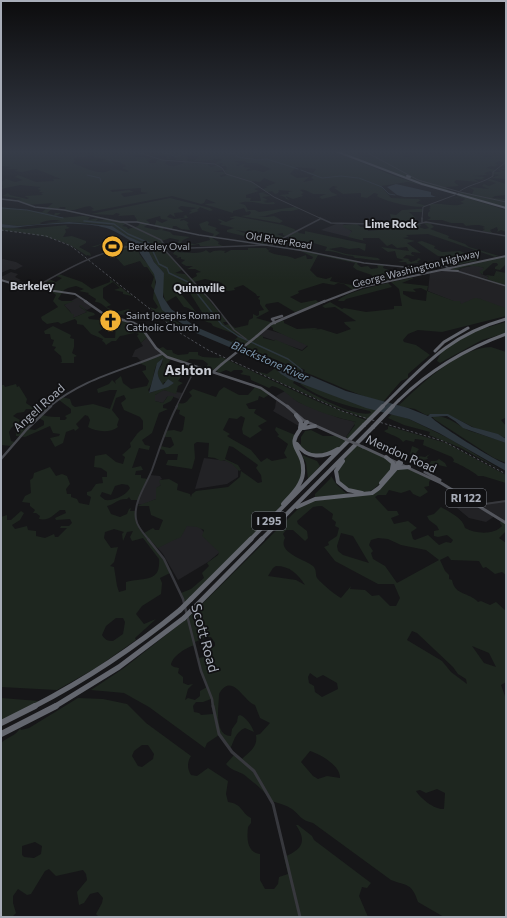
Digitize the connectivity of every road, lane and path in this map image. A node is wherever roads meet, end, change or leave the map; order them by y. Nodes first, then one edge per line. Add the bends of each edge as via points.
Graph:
1 (269, 195) edge
2 (458, 195) edge
3 (465, 195) edge
4 (469, 195) edge
5 (454, 196) joint
6 (465, 197) junction
7 (1, 199) edge
8 (506, 202) edge
9 (506, 208) edge
10 (320, 219) junction
11 (123, 222) junction
12 (422, 222) junction
13 (506, 236) edge
14 (269, 245) junction
15 (166, 250) junction
16 (506, 256) edge
17 (447, 267) junction
18 (440, 270) junction
19 (458, 271) junction
20 (1, 280) edge
21 (506, 286) edge
22 (34, 288) junction
23 (316, 305) junction
24 (506, 318) edge
25 (275, 323) junction
26 (506, 334) edge
27 (246, 339) dead end
28 (162, 354) junction
29 (196, 367) junction
30 (217, 368) junction
31 (212, 372) junction
32 (220, 374) junction
33 (287, 406) junction
34 (296, 415) junction
35 (308, 422) junction
36 (315, 426) junction
37 (302, 429) junction
38 (346, 440) junction
39 (354, 446) junction
40 (364, 446) junction
41 (386, 457) junction
42 (1, 459) edge
43 (401, 462) junction
44 (409, 467) junction
45 (398, 468) junction
46 (391, 471) junction
47 (506, 501) edge
48 (479, 505) junction
49 (283, 518) junction
50 (270, 521) junction
51 (506, 522) edge
52 (1, 723) edge
53 (1, 734) edge
54 (300, 917) edge

1 - 10 street
2 - 6 highway
3 - 9 highway
4 - 8 street
5 - 6 highway
5 - 12 street via 423,207
6 - 9 highway
7 - 11 main road, Old River Road
10 - 12 street via 338,224 414,225
10 - 14 street
11 - 14 main road, Old River Road via 137,222
11 - 15 street via 161,240
12 - 13 street
14 - 15 street
14 - 17 main road, Old River Road via 364,263
15 - 22 street via 152,244 105,254
15 - 27 street via 234,330
16 - 17 main road, George Washington Highway
17 - 18 main road, George Washington Highway
17 - 19 main road
17 - 23 main road, George Washington Highway via 364,287
18 - 19 main road
18 - 23 main road, George Washington Highway via 366,287
19 - 21 main road
20 - 22 main road, Mendon Road
22 - 28 main road, Mendon Road via 72,293 105,315 134,323
23 - 25 main road, George Washington Highway
23 - 25 main road, George Washington Highway via 290,314
24 - 38 highway, I 295, bridge via 457,337 441,349
25 - 30 main road, George Washington Highway, bridge
26 - 39 highway, I 295, bridge via 449,360 422,379
28 - 29 main road, Mendon Road
28 - 42 main road, Angell Road via 72,390 29,427
29 - 31 main road, Mendon Road
29 - 54 street, Scott Road via 164,430 154,463 136,505 136,519 139,527 164,559 183,599 201,671 212,699 219,734 232,752 254,771 273,804
30 - 31 main road, George Washington Highway
30 - 32 main road via 216,372
31 - 32 main road, Mendon Road / RI 122
32 - 33 main road, Mendon Road / RI 122 via 261,388
33 - 34 main road, Mendon Road / RI 122
33 - 35 main road, Mendon Road / RI 122
34 - 35 main road, Mendon Road / RI 122
34 - 37 highway via 302,422
35 - 36 main road, Mendon Road / RI 122
35 - 37 highway
35 - 38 main road, Mendon Road / RI 122
36 - 37 highway
36 - 38 main road, Mendon Road / RI 122
37 - 38 highway via 296,442 300,449 308,454 327,455
37 - 50 highway via 294,436 294,442 303,465 303,478
38 - 40 main road, Mendon Road / RI 122, bridge
38 - 50 highway, I 295
39 - 46 highway via 336,471 336,478 344,488 356,493 368,492 376,488
39 - 49 highway, I 295
40 - 41 main road, Mendon Road / RI 122
40 - 43 main road, Mendon Road / RI 122
41 - 43 main road, Mendon Road / RI 122
41 - 46 highway via 393,463
43 - 44 main road, Mendon Road / RI 122
43 - 45 highway
43 - 46 highway
43 - 48 main road, Mendon Road / RI 122 via 435,477
44 - 45 highway
44 - 48 main road, Mendon Road / RI 122
45 - 49 highway via 372,493 308,500
47 - 48 street
48 - 51 main road, Mendon Road / RI 122
49 - 53 highway, I 295, bridge via 184,618 144,650 101,680
50 - 52 highway, I 295, bridge via 180,610 140,642 52,698

